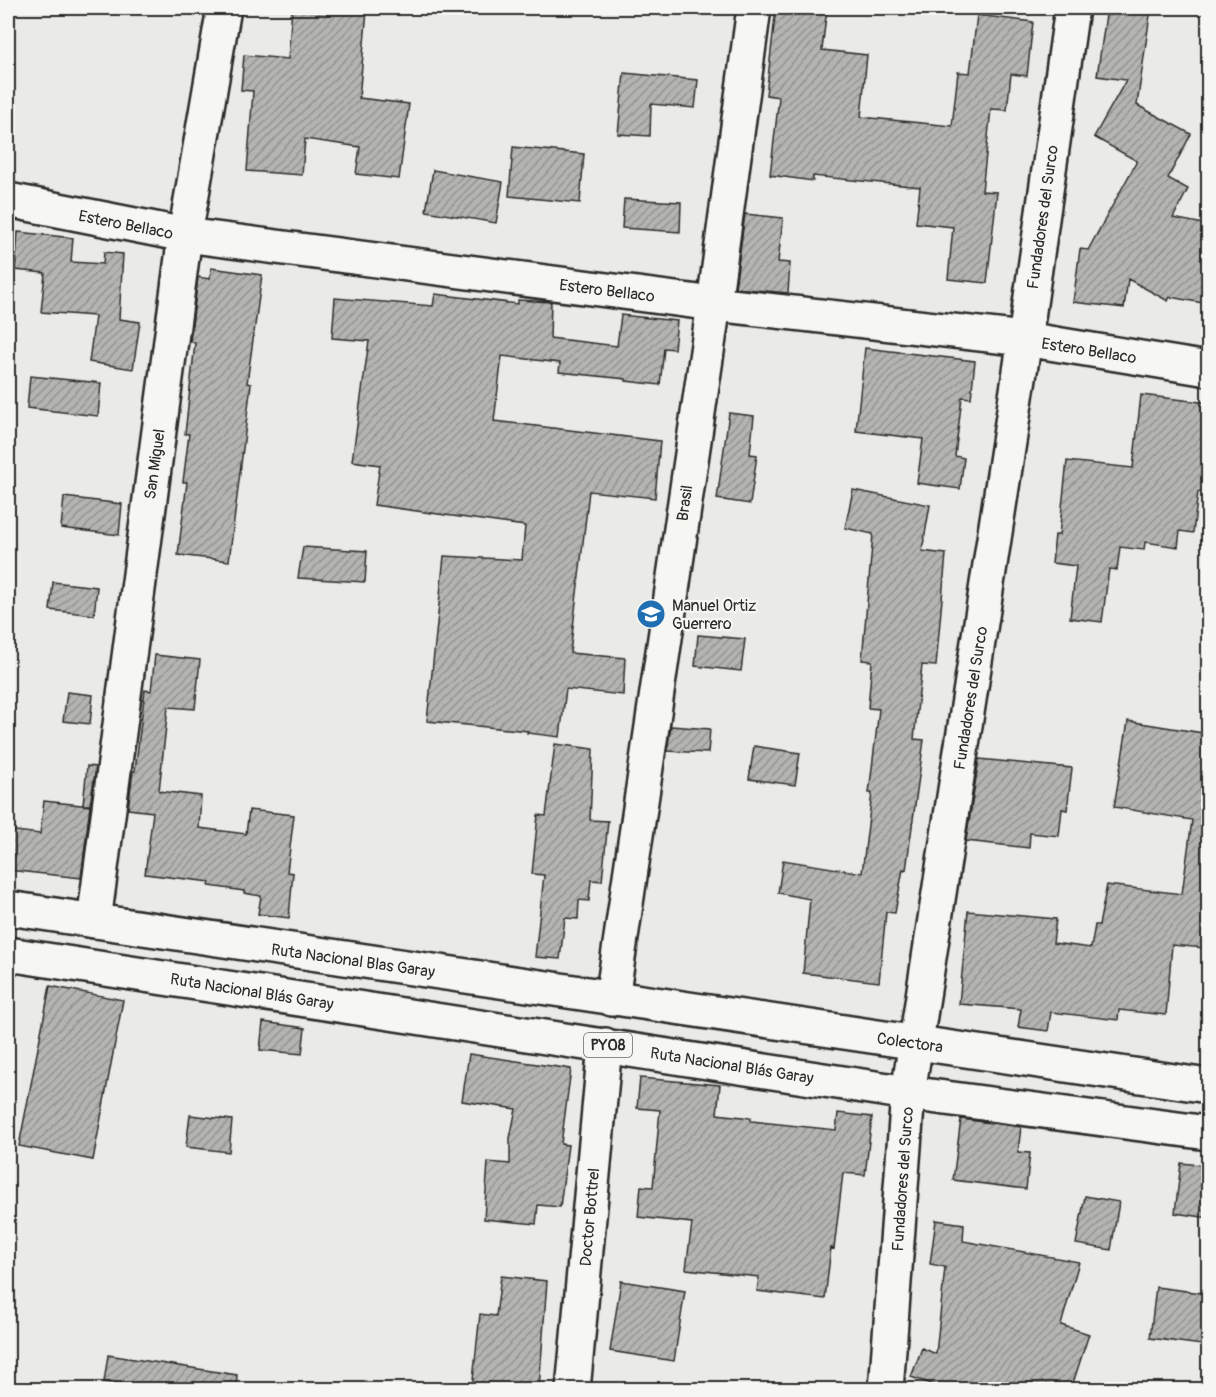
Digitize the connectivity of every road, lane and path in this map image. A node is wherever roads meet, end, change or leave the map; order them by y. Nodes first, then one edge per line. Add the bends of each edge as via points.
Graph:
1 (224, 8) edge
2 (754, 8) edge
3 (1072, 8) edge
4 (8, 200) edge
5 (185, 235) junction
6 (714, 304) junction
7 (1025, 339) junction
8 (1209, 369) edge
9 (8, 908) edge
10 (94, 921) junction
11 (8, 954) edge
12 (612, 999) junction
13 (916, 1043) junction
14 (605, 1045) junction
15 (1209, 1086) edge
16 (908, 1093) junction
17 (1209, 1133) edge
18 (573, 1389) edge
19 (886, 1389) edge

1 - 5 main road, San Miguel
2 - 6 main road, Brasil
3 - 7 main road, Fundadores del Surco
4 - 5 main road, Estero Bellaco
5 - 6 main road, Estero Bellaco
5 - 10 main road, San Miguel
6 - 7 main road, Estero Bellaco
6 - 12 main road, Brasil
7 - 8 main road, Estero Bellaco
7 - 13 main road, Fundadores del Surco
9 - 10 main road
10 - 12 main road, Ruta Nacional Blas Garay
11 - 14 main road, Ruta Nacional Blás Garay / PY08
12 - 13 main road, Colectora
13 - 15 main road, Colectora
13 - 16 main road, Fundadores del Surco
14 - 16 main road, Ruta Nacional Blás Garay / PY08
14 - 18 main road, Doctor Bottrel
16 - 17 main road, Ruta Nacional Blás Garay / PY08
16 - 19 main road, Fundadores del Surco

